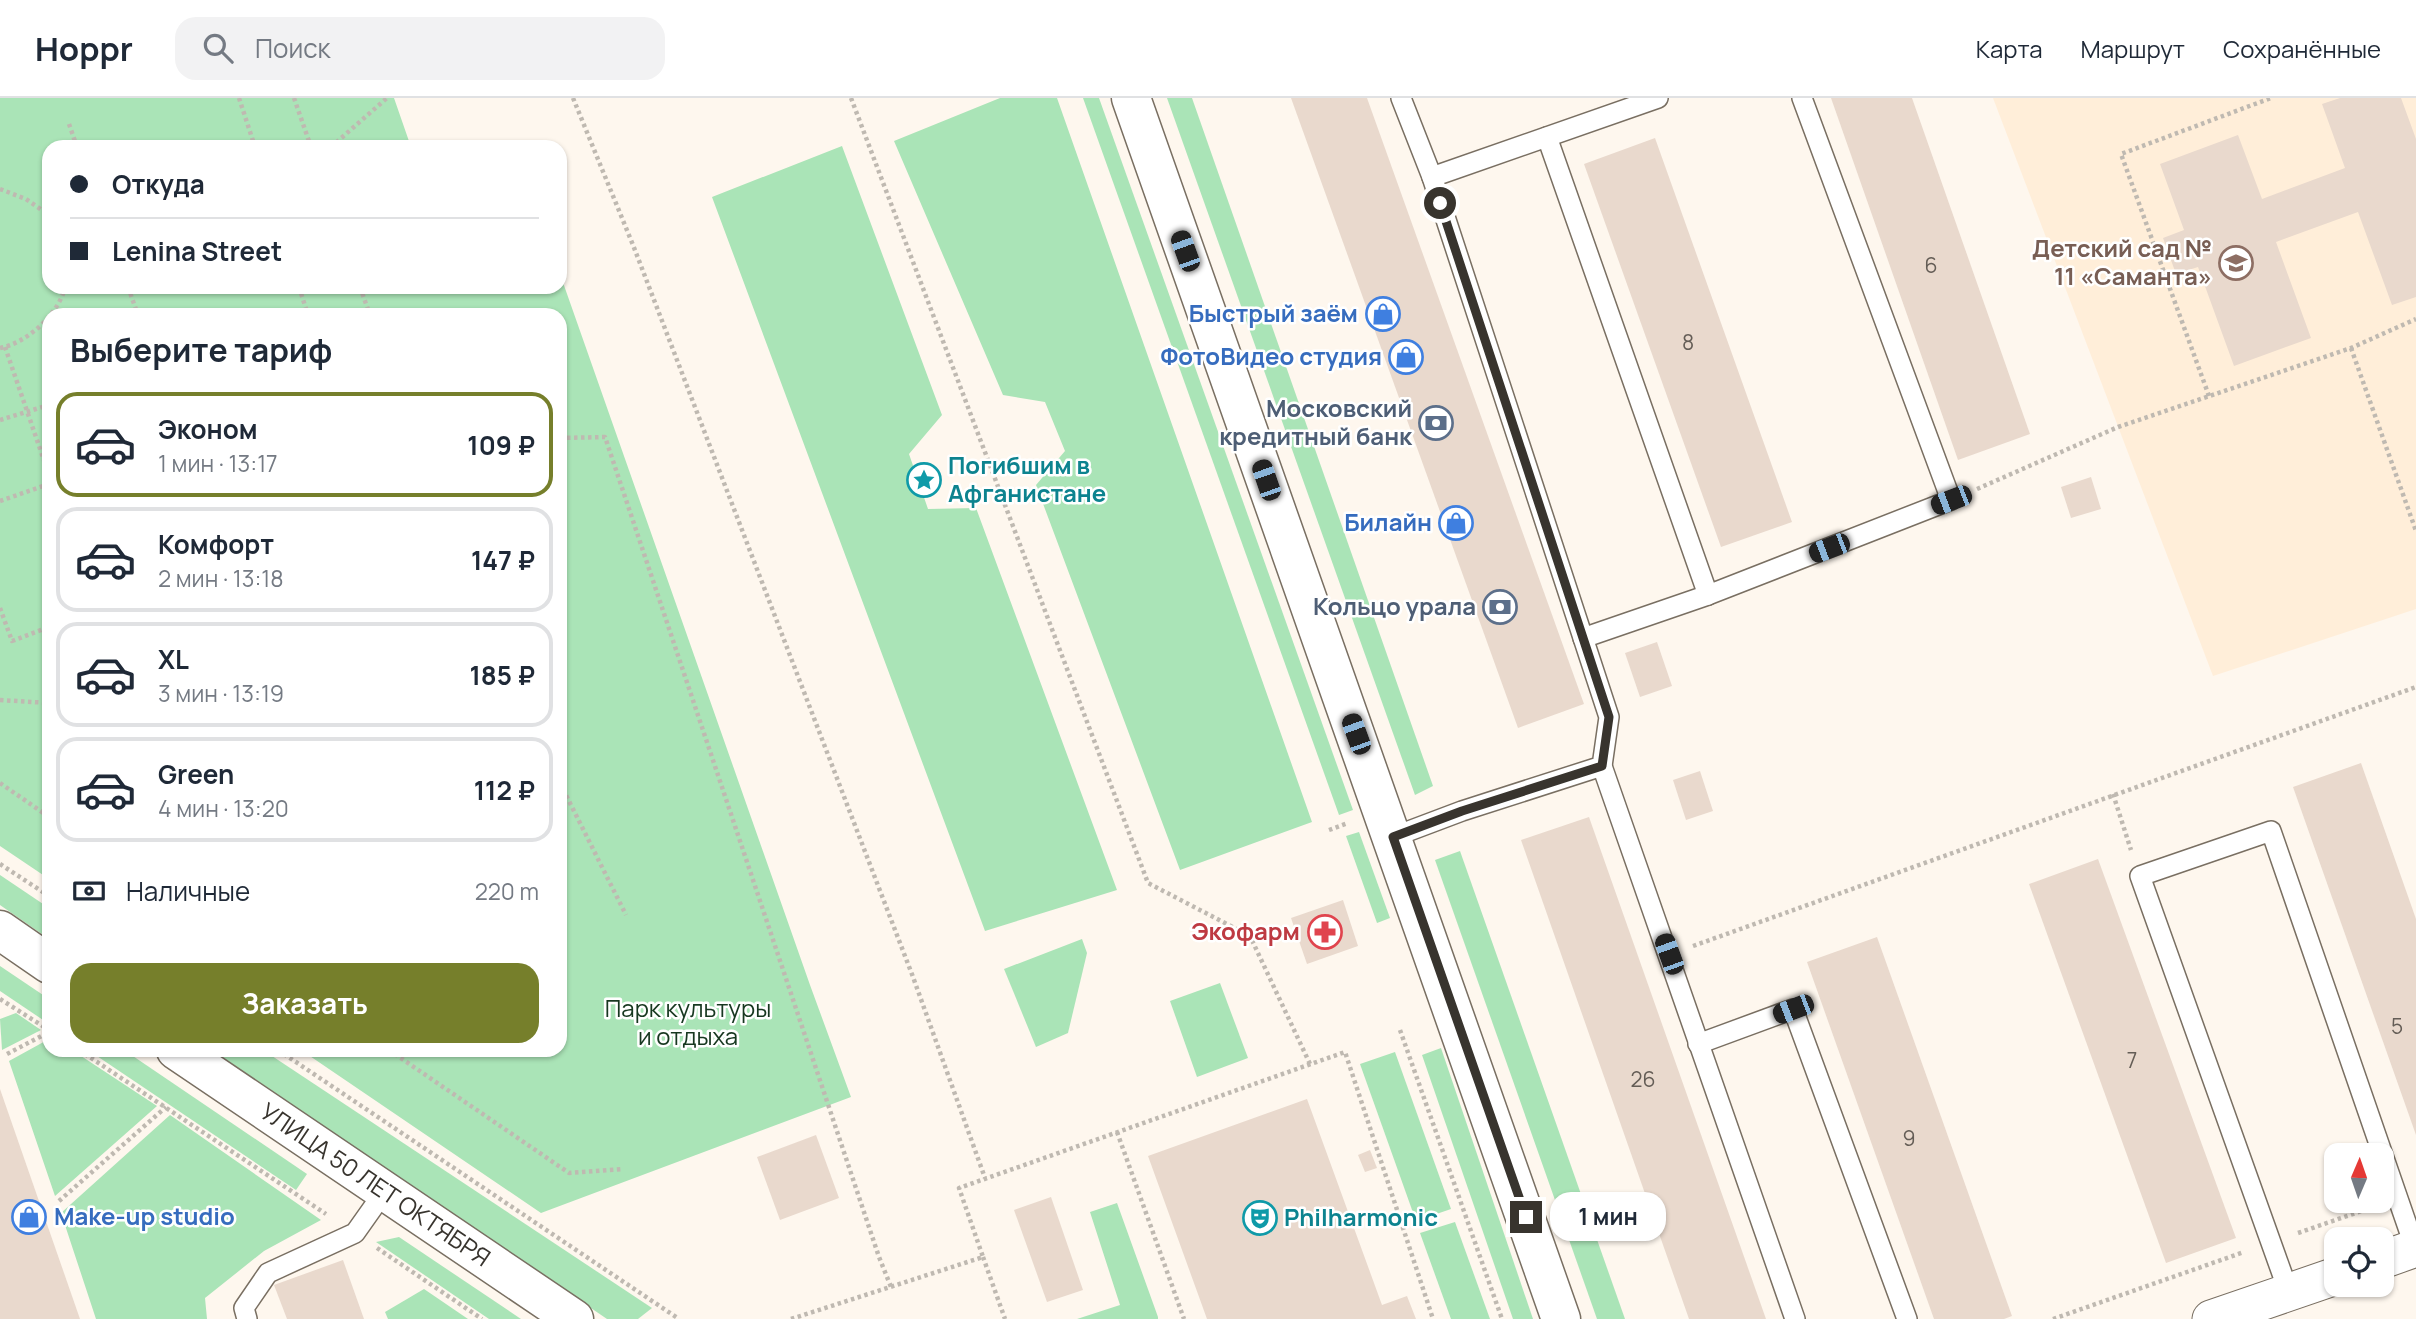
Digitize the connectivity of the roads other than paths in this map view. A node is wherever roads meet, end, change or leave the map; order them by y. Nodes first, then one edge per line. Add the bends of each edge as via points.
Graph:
1 (1131, 98) edge
2 (1401, 98) edge
3 (1658, 98) edge
4 (1802, 98) edge
5 (1546, 137) junction
6 (1432, 177) junction
7 (1709, 595) junction
8 (1583, 638) junction
9 (1602, 766) junction
10 (1393, 837) junction
11 (0, 930) edge
12 (42, 959) edge
13 (1698, 1044) junction
14 (186, 1057) edge
15 (384, 1192) junction
16 (2404, 1252) edge
17 (2324, 1280) edge
18 (2288, 1293) junction
19 (247, 1319) edge
20 (574, 1319) edge
21 (1561, 1319) edge
22 (1795, 1319) edge
23 (1907, 1319) edge
24 (2211, 1319) edge

1 - 10 street
2 - 6 lane
3 - 5 lane
4 - 7 lane via 1951,500
5 - 6 lane
5 - 7 lane
6 - 8 lane
7 - 8 lane
8 - 9 lane via 1609,717
9 - 10 lane
9 - 13 lane
10 - 21 street
11 - 12 street
13 - 22 lane
13 - 23 lane via 1793,1009
14 - 15 street, УЛИЦА 50 ЛЕТ ОКТЯБРЯ
15 - 19 lane via 355,1233 268,1273 244,1308
15 - 20 street, УЛИЦА 50 ЛЕТ ОКТЯБРЯ
16 - 18 lane via 2399,1198 2271,831 2140,876
17 - 18 street
18 - 24 street

